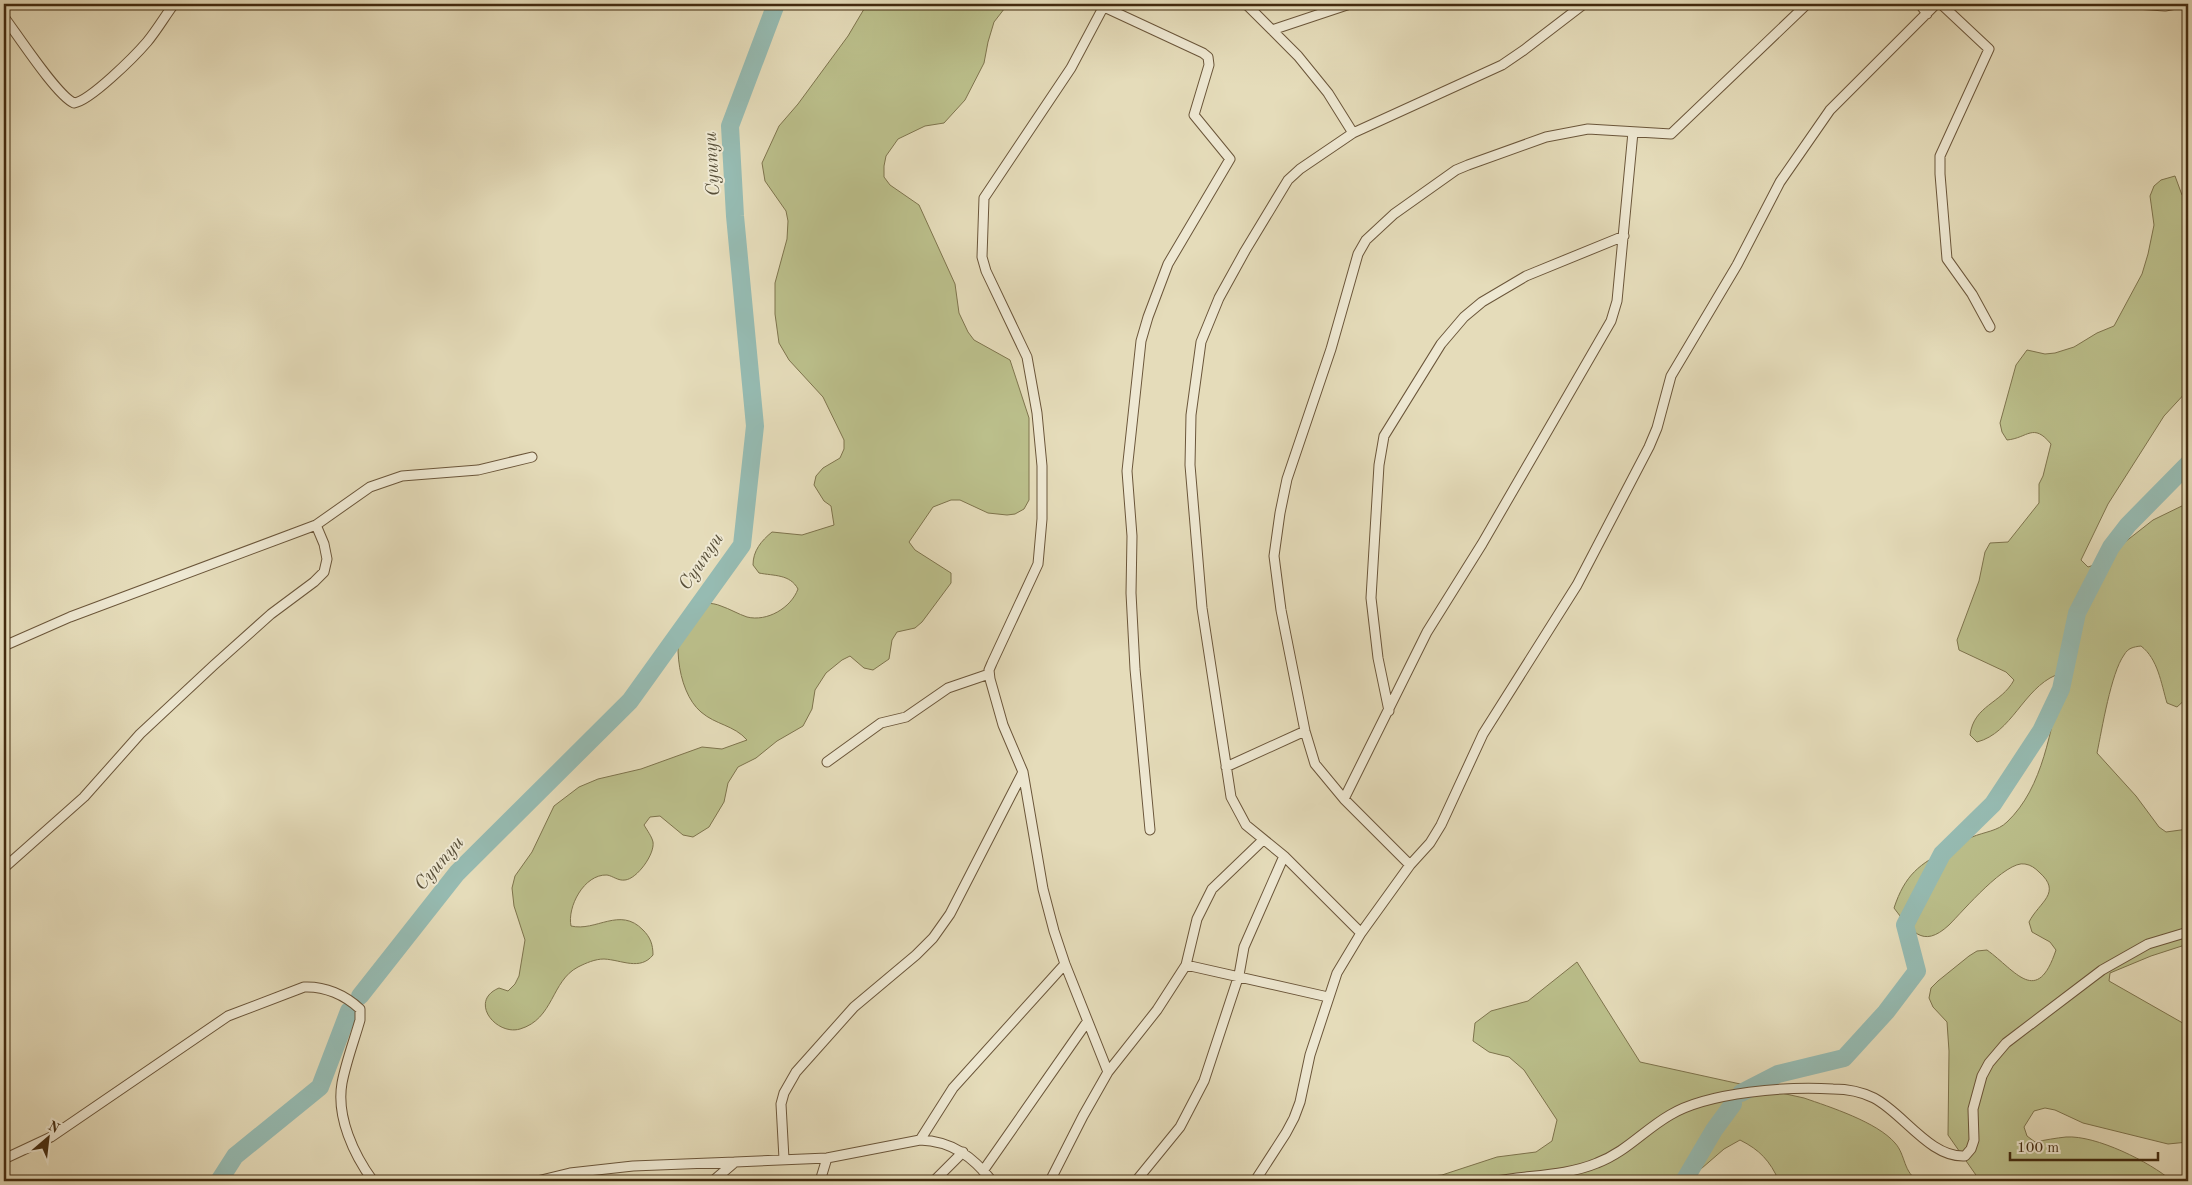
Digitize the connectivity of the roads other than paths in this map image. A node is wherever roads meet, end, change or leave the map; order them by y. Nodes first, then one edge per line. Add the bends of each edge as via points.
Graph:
1 (174, 4) edge
2 (1246, 4) edge
3 (1350, 4) edge
4 (1584, 4) edge
5 (1807, 4) edge
6 (1920, 4) edge
7 (1936, 4) edge
8 (1940, 4) edge
9 (2136, 4) edge
10 (2176, 4) edge
11 (1104, 5) edge
12 (2166, 5) edge
13 (1927, 14) junction
14 (4, 17) edge
15 (1272, 30) junction
16 (1633, 132) junction
17 (1353, 133) junction
18 (1624, 236) junction
19 (1990, 327) dead end
20 (532, 457) dead end
21 (316, 525) junction
22 (4, 646) edge
23 (989, 674) junction
24 (1389, 711) junction
25 (1305, 731) junction
26 (827, 762) dead end
27 (1226, 767) junction
28 (1023, 772) junction
29 (1344, 799) junction
30 (1150, 830) dead end
31 (1263, 840) junction
32 (1284, 856) junction
33 (1410, 865) junction
34 (4, 866) edge
35 (2188, 932) edge
36 (1361, 933) junction
37 (1065, 964) junction
38 (1186, 964) junction
39 (1239, 975) junction
40 (1328, 997) junction
41 (1087, 1022) junction
42 (1108, 1072) junction
43 (920, 1140) junction
44 (963, 1152) junction
45 (826, 1158) junction
46 (4, 1159) edge
47 (784, 1159) junction
48 (735, 1162) junction
49 (983, 1170) junction
50 (373, 1181) edge
51 (537, 1181) edge
52 (713, 1181) edge
53 (820, 1181) edge
54 (934, 1181) edge
55 (992, 1181) edge
56 (1050, 1181) edge
57 (1136, 1181) edge
58 (1255, 1181) edge
59 (1496, 1181) edge

1 - 14 street via 128,61 88,97 74,103 66,100
2 - 15 street
3 - 15 street
4 - 17 street via 1502,65
5 - 16 street via 1671,134
6 - 13 street
7 - 13 street
8 - 19 street via 1989,49 1940,156 1940,174 1947,259
9 - 12 street
10 - 12 street
11 - 23 street via 1072,68 984,198 982,257 1027,357 1042,466 1038,564
11 - 30 street via 1208,57 1210,65 1194,115 1230,159 1163,276 1144,330 1132,414 1127,471 1132,543 1131,594
13 - 33 street via 1830,110 1780,182 1737,265 1671,376 1649,447 1577,585 1483,734 1441,825
15 - 17 street via 1328,92
16 - 18 street
16 - 25 street via 1588,129 1546,137 1468,164 1394,214 1366,240 1356,259 1331,349 1287,479 1275,547 1281,610
17 - 27 street via 1288,180 1244,251 1201,342 1191,415 1190,464 1202,608
18 - 24 street via 1617,301 1611,321 1482,544 1427,632
18 - 24 street via 1526,276 1482,302 1441,344 1384,436 1379,465 1371,598 1378,658
20 - 21 street via 478,470 402,476 370,487
21 - 22 street via 70,617
21 - 34 street via 327,559 324,572 214,665 140,734 84,797
23 - 26 street via 948,688 906,717 881,723
23 - 28 street via 1003,725
24 - 29 street
25 - 27 street
25 - 29 street via 1315,764
27 - 31 street via 1238,812 1246,825
28 - 37 street via 1043,889
28 - 47 street via 950,914 933,938 854,1006 796,1072 781,1104
29 - 33 street
31 - 32 street
31 - 38 street via 1209,893 1197,919
32 - 36 street
32 - 39 street via 1244,947
33 - 36 street
35 - 59 street via 2148,944 2102,970 2006,1043 1988,1063 1982,1076 1973,1109 1974,1140 1964,1156 1954,1157 1933,1146 1875,1099 1860,1092 1796,1088 1737,1095 1692,1106 1670,1115 1624,1150 1597,1163 1574,1170
36 - 40 street via 1337,973
37 - 41 street
37 - 43 street via 953,1088
38 - 39 street
38 - 42 street via 1156,1010
39 - 40 street
39 - 57 street via 1210,1065 1191,1107 1180,1127
40 - 58 street via 1294,1118
41 - 42 street
41 - 49 street
42 - 56 street
43 - 44 street via 934,1140
43 - 45 street
44 - 49 street
44 - 54 street
45 - 47 street
45 - 53 street
46 - 50 street via 51,1137 228,1016 314,986 327,989 360,1010 342,1084 342,1098 347,1131
47 - 48 street
48 - 51 street via 633,1166 570,1173
48 - 52 street
49 - 55 street

